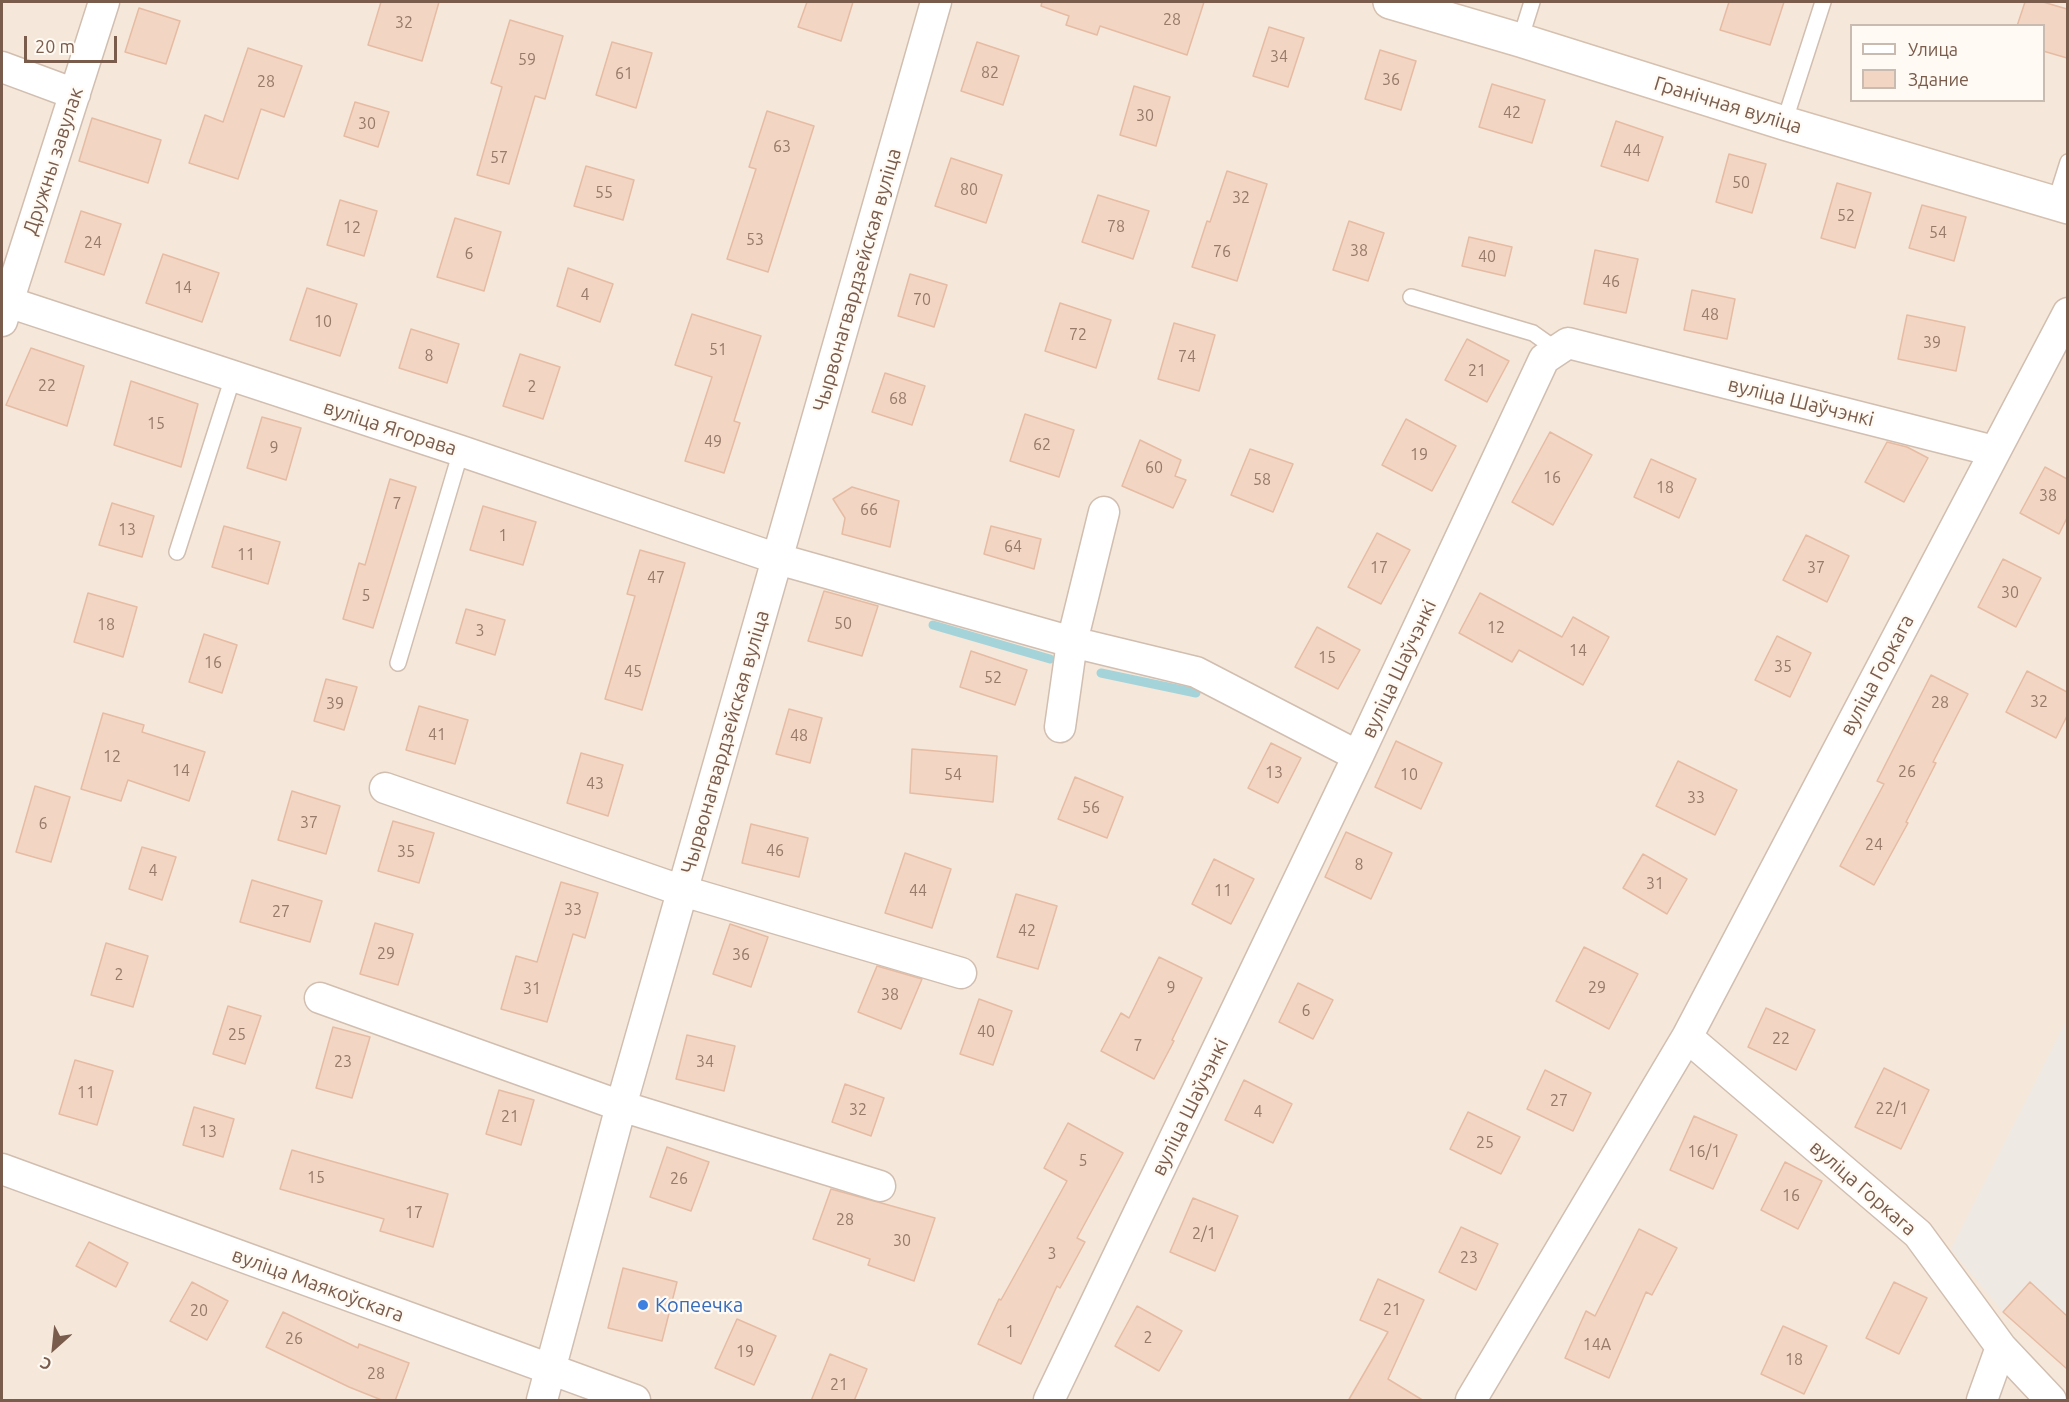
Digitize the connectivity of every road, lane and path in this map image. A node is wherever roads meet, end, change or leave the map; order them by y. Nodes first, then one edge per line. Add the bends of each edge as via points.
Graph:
1 (104, 2) edge
2 (936, 2) edge
3 (1390, 2) edge
4 (1532, 2) edge
5 (1823, 2) edge
6 (1520, 40) junction
7 (2, 67) edge
8 (75, 94) junction
9 (1784, 123) junction
10 (2067, 162) edge
11 (2061, 205) edge
12 (1411, 297) dead end
13 (4, 308) edge
14 (2067, 313) edge
15 (1557, 350) junction
16 (233, 377) junction
17 (461, 451) junction
18 (1994, 451) junction
19 (1104, 512) dead end
20 (177, 552) dead end
21 (778, 559) junction
22 (1072, 642) junction
23 (398, 663) dead end
24 (1060, 727) dead end
25 (1358, 756) junction
26 (385, 788) dead end
27 (683, 891) junction
28 (961, 973) dead end
29 (320, 998) dead end
30 (1687, 1037) junction
31 (621, 1106) junction
32 (2, 1169) edge
33 (880, 1186) dead end
34 (2001, 1347) junction
35 (551, 1370) junction
36 (542, 1401) edge
37 (635, 1401) edge
38 (1049, 1401) edge
39 (1471, 1401) edge
40 (1982, 1401) edge
41 (2051, 1401) edge

1 - 8 street, Дружны завулак
2 - 21 street, Чырвонагвардзейская вуліца
3 - 6 main road, Гранічная вуліца
4 - 6 lane
5 - 9 lane
6 - 9 main road, Гранічная вуліца
7 - 8 street
8 - 13 street, Дружны завулак
9 - 11 main road, Гранічная вуліца
10 - 11 lane
12 - 15 lane via 1533,333
13 - 16 street, вуліца Ягорава
14 - 18 street, вуліца Горкага
15 - 18 street, вуліца Шаўчэнкі via 1568,343
15 - 25 street, вуліца Шаўчэнкі via 1544,359
16 - 17 street, вуліца Ягорава
16 - 20 lane
17 - 21 street, вуліца Ягорава
17 - 23 lane
18 - 30 street, вуліца Горкага
19 - 22 street
21 - 22 street
21 - 27 street, Чырвонагвардзейская вуліца
22 - 24 street
22 - 25 street via 1196,672
25 - 38 street, вуліца Шаўчэнкі
26 - 27 street, Чырвонагвардзейская вуліца
27 - 28 street, Чырвонагвардзейская вуліца
27 - 31 street, Чырвонагвардзейская вуліца
29 - 31 street
30 - 34 street, вуліца Горкага via 1918,1234
30 - 39 street, вуліца Горкага
31 - 33 street
31 - 35 street, Чырвонагвардзейская вуліца
32 - 35 street, вуліца Маякоўскага
34 - 40 street
34 - 41 street
35 - 36 street, Чырвонагвардзейская вуліца
35 - 37 street, вуліца Маякоўскага

